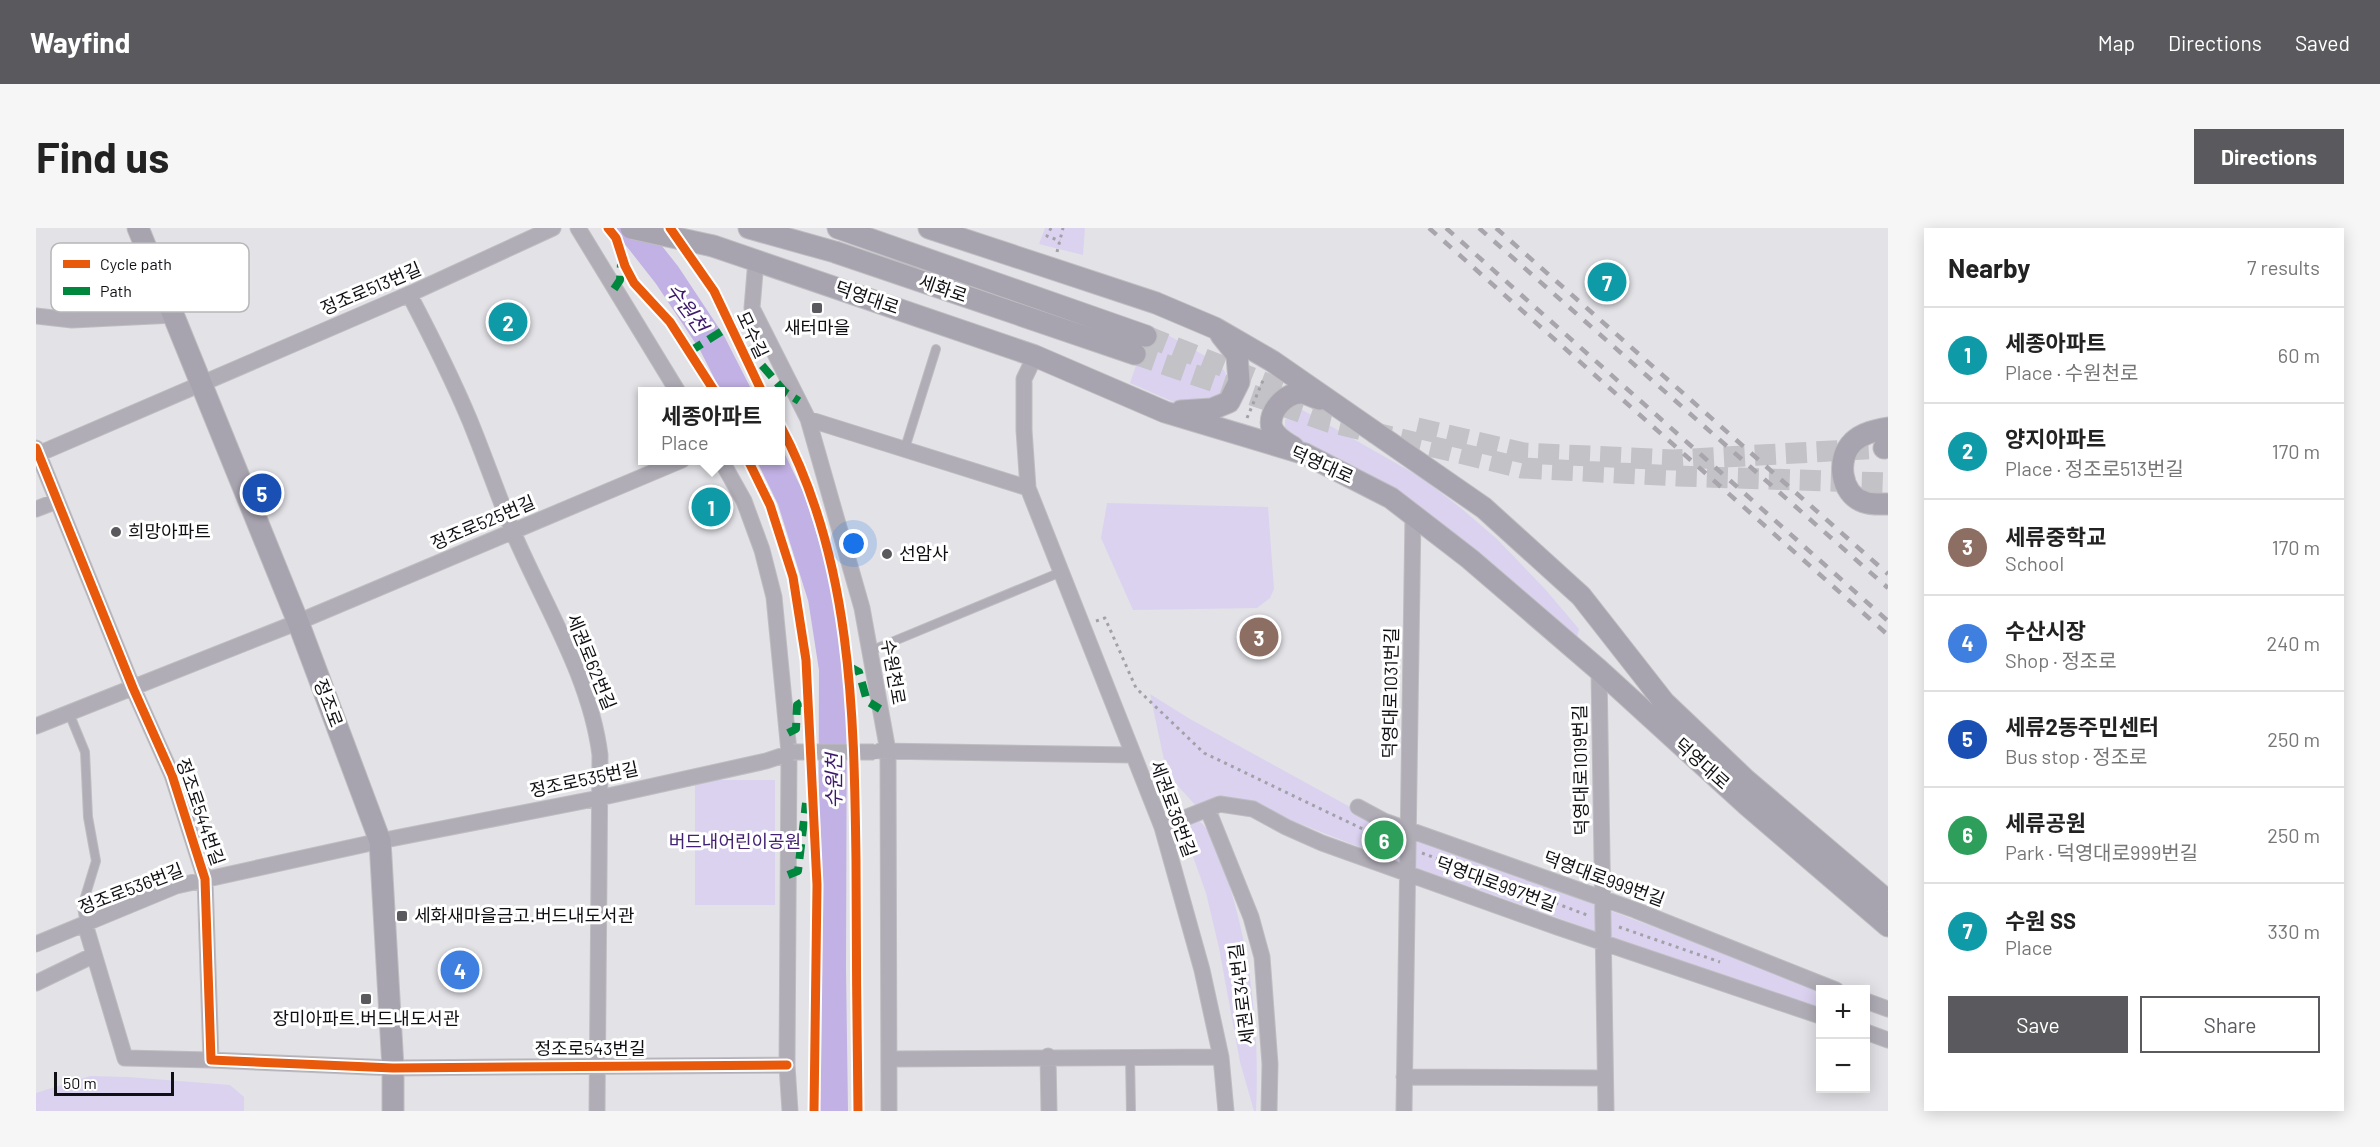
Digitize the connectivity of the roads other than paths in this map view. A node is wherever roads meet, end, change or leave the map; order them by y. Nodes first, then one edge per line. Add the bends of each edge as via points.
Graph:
1 (138, 228) edge
2 (553, 228) edge
3 (578, 228) edge
4 (631, 228) edge
5 (749, 228) edge
6 (838, 228) edge
7 (929, 228) edge
8 (144, 243) edge
9 (756, 260) junction
10 (409, 294) junction
11 (173, 312) edge
12 (174, 315) junction
13 (36, 316) edge
14 (1215, 328) junction
15 (1146, 336) tunnel mouth
16 (936, 349) dead end
17 (1135, 354) tunnel mouth
18 (1035, 356) junction
19 (201, 382) junction
20 (675, 387) edge
21 (1335, 404) junction
22 (1165, 412) junction
23 (808, 419) junction
24 (1887, 441) edge
25 (905, 448) junction
26 (37, 452) edge
27 (1305, 454) junction
28 (670, 465) edge
29 (724, 465) edge
30 (1028, 488) junction
31 (57, 501) junction
32 (1888, 504) edge
33 (36, 509) edge
34 (1413, 515) junction
35 (513, 532) junction
36 (1061, 572) junction
37 (298, 622) junction
38 (870, 651) junction
39 (1599, 670) junction
40 (133, 688) junction
41 (69, 713) junction
42 (36, 726) edge
43 (881, 751) junction
44 (791, 752) junction
45 (1133, 755) junction
46 (598, 798) junction
47 (1358, 807) dead end
48 (1208, 810) junction
49 (1162, 828) junction
50 (1409, 829) junction
51 (380, 841) junction
52 (1407, 872) junction
53 (205, 879) junction
54 (1602, 898) junction
55 (1888, 901) edge
56 (85, 924) junction
57 (1888, 926) edge
58 (1603, 942) junction
59 (36, 944) edge
60 (94, 955) junction
61 (36, 983) edge
62 (1823, 985) edge
63 (1870, 1002) edge
64 (1888, 1009) edge
65 (1816, 1014) edge
66 (1870, 1033) edge
67 (1888, 1040) edge
68 (1048, 1056) junction
69 (1130, 1057) junction
70 (1221, 1057) junction
71 (889, 1059) junction
72 (211, 1060) junction
73 (598, 1065) junction
74 (787, 1065) junction
75 (393, 1068) junction
76 (1404, 1077) junction
77 (1605, 1078) junction
78 (393, 1111) edge
79 (597, 1111) edge
80 (790, 1111) edge
81 (889, 1111) edge
82 (1049, 1111) edge
83 (1131, 1111) edge
84 (1226, 1111) edge
85 (1269, 1111) edge
86 (1404, 1111) edge
87 (1606, 1111) edge

1 - 8 main road, 정조로
2 - 10 street, 정조로513번길
3 - 20 street
4 - 9 main road, 덕영대로, bridge
5 - 17 main road, 세화로 via 836,252
6 - 15 main road, 세화로
7 - 14 main road, 덕영대로 via 1155,303
9 - 18 main road, 덕영대로
9 - 23 street, 수원천로 via 752,308
10 - 19 street, 정조로513번길
10 - 35 street, 세권로62번길 via 469,420
11 - 12 main road, 정조로
12 - 13 street via 72,320
12 - 19 main road, 정조로
14 - 21 main road, 덕영대로
14 - 22 main road via 1237,355 1239,382 1229,402 1212,409
16 - 25 lane
18 - 22 main road, 덕영대로
18 - 30 street via 1024,379
19 - 26 street, 정조로513번길
19 - 37 main road, 정조로
21 - 27 main road via 1301,393 1283,399 1276,407 1272,427 1278,438
21 - 55 main road, 덕영대로 via 1484,508 1581,596 1664,702 1746,780
22 - 27 main road, 덕영대로
23 - 25 street
23 - 38 street, 수원천로 via 862,608
24 - 32 main road via 1868,432 1854,440 1841,463 1846,484 1862,502
25 - 30 street
26 - 31 street, 정조로544번길
27 - 34 main road, 덕영대로 via 1391,498
28 - 35 street, 정조로525번길
29 - 44 street via 744,501 774,597
30 - 36 street
31 - 33 street
31 - 40 street, 정조로544번길
34 - 39 main road, 덕영대로
34 - 50 street, 덕영대로1031번길
35 - 37 street, 정조로525번길
35 - 46 street, 세권로62번길 via 585,692 596,726 600,756
36 - 38 lane
36 - 45 street
37 - 40 street, 정조로525번길
37 - 51 main road, 정조로
38 - 43 street, 수원천로
39 - 54 street, 덕영대로1019번길
39 - 57 main road, 덕영대로
40 - 41 street, 정조로525번길
40 - 53 street, 정조로544번길 via 172,775
41 - 42 street, 정조로525번길
41 - 56 lane via 84,752 88,817 96,861 82,907
43 - 44 street, 세권로36번길, bridge
43 - 45 street, 세권로36번길
43 - 71 street, 수원천로
44 - 46 street, 정조로535번길
44 - 74 street
45 - 49 street, 세권로36번길
46 - 51 street, 정조로535번길
46 - 73 street, 세권로62번길
47 - 50 street, 덕영대로999번길
48 - 49 street, 덕영대로997번길
48 - 52 street, 덕영대로997번길 via 1220,804 1253,809 1322,843
48 - 85 street, 세권로34번길 via 1251,917 1262,957 1270,1064
49 - 70 street, 세권로36번길 via 1202,970
50 - 52 street, 덕영대로1031번길
50 - 54 street, 덕영대로999번길
51 - 53 street, 정조로536번길
51 - 75 main road, 정조로
52 - 58 street, 덕영대로997번길
52 - 76 street, 덕영대로1031번길
53 - 56 street, 정조로536번길 via 176,886
53 - 72 street, 정조로544번길
54 - 58 street, 덕영대로1019번길
54 - 62 street, 덕영대로999번길
56 - 59 street, 정조로536번길
56 - 60 street
58 - 65 street, 덕영대로997번길
58 - 77 street, 덕영대로1019번길
60 - 61 street
60 - 72 street via 125,1058
63 - 64 street
66 - 67 street
68 - 69 street
68 - 71 street
68 - 82 street
69 - 70 street
69 - 83 lane
70 - 84 street, 세권로36번길
71 - 81 street, 수원천로
72 - 75 street
73 - 74 street, 정조로543번길
73 - 75 street, 정조로543번길
73 - 79 street, 세권로62번길
74 - 80 street
75 - 78 main road, 정조로
76 - 77 street
76 - 86 street, 덕영대로1031번길
77 - 87 street, 덕영대로1019번길

